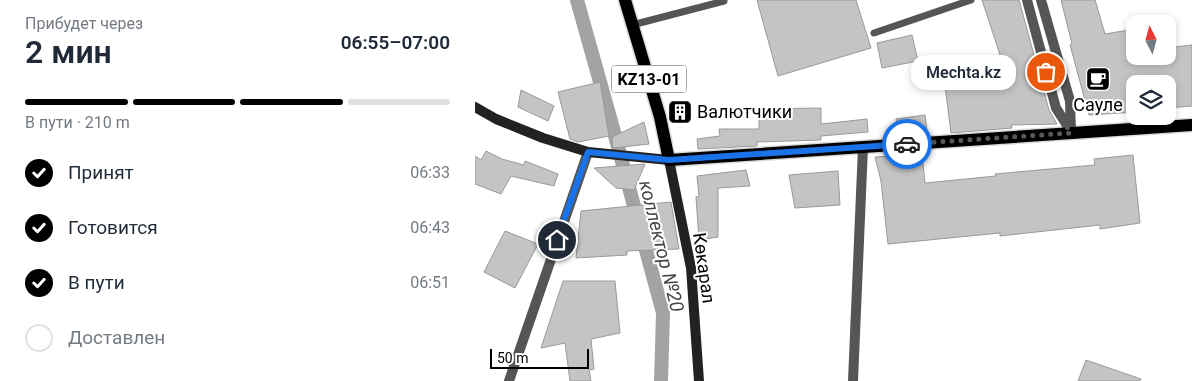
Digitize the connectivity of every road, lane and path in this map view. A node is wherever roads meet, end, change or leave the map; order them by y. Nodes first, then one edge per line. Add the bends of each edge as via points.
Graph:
1 (625, 0) edge
2 (971, 0) edge
3 (1027, 0) edge
4 (1041, 0) edge
5 (724, 1) dead end
6 (632, 25) junction
7 (874, 33) dead end
8 (475, 107) edge
9 (1192, 125) edge
10 (1071, 133) junction
11 (863, 147) junction
12 (588, 152) junction
13 (669, 160) junction
14 (509, 381) edge
15 (699, 381) edge
16 (853, 381) edge

1 - 6 main road, KZ13-01
2 - 7 lane
3 - 10 street via 1055,108
4 - 10 street via 1070,101
5 - 6 lane
6 - 13 main road, KZ13-01 via 660,117
8 - 12 main road via 543,138
9 - 10 main road
10 - 11 main road
11 - 13 main road
11 - 16 street
12 - 13 main road
12 - 14 street
13 - 15 main road, Көкарал via 691,268

